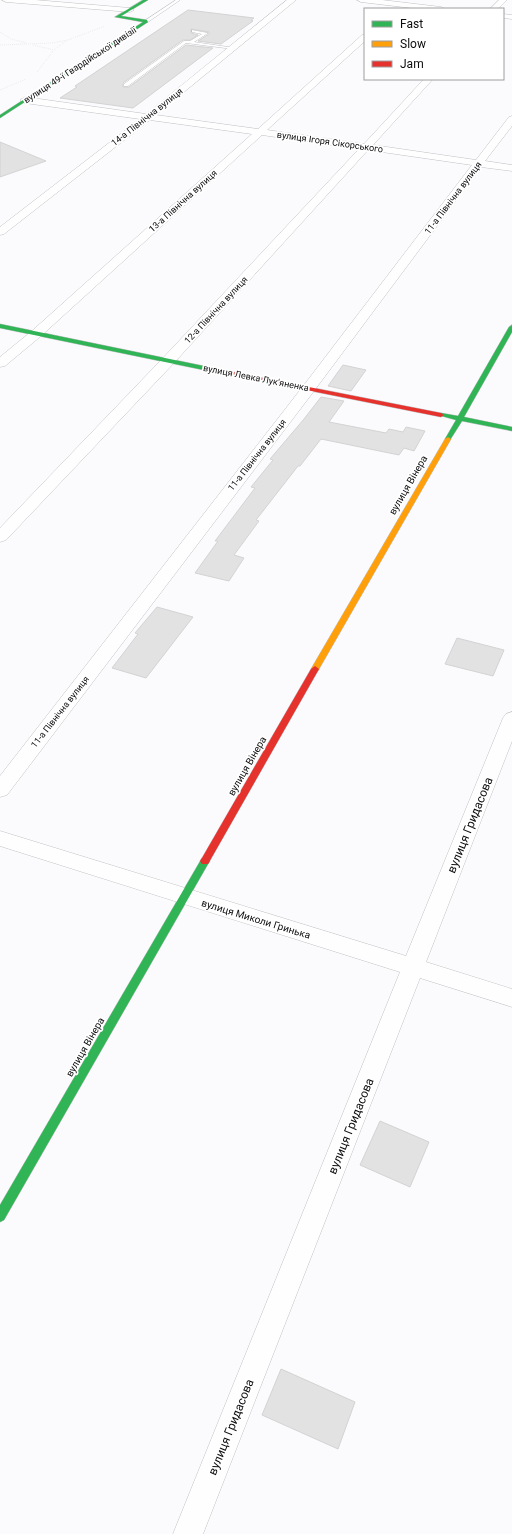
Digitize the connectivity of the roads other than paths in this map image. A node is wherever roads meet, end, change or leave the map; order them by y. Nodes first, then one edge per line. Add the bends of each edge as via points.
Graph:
1 (11, 0) edge
2 (146, 0) edge
3 (178, 0) edge
4 (292, 0) edge
5 (361, 0) edge
6 (503, 0) edge
7 (401, 5) edge
8 (431, 8) edge
9 (495, 8) edge
10 (130, 10) junction
11 (147, 21) junction
12 (192, 31) dead end
13 (364, 38) edge
14 (190, 43) junction
15 (233, 48) junction
16 (428, 80) edge
17 (126, 85) dead end
18 (25, 100) junction
19 (0, 117) edge
20 (148, 117) junction
21 (512, 119) edge
22 (260, 132) junction
23 (366, 148) junction
24 (479, 164) junction
25 (512, 168) edge
26 (0, 232) edge
27 (0, 326) edge
28 (512, 327) edge
29 (37, 333) junction
30 (168, 361) junction
31 (0, 363) edge
32 (309, 388) junction
33 (460, 418) junction
34 (512, 429) edge
35 (0, 537) edge
36 (512, 718) edge
37 (0, 790) edge
38 (0, 838) edge
39 (184, 897) junction
40 (413, 968) junction
41 (512, 998) edge
42 (0, 1216) edge
43 (188, 1534) edge

1 - 10 street
2 - 10 street, вулиця 49-ї Гвардійської дивізії
3 - 11 lane
4 - 15 street, 14-а Північна вулиця
5 - 7 street
6 - 9 street
7 - 8 street
10 - 11 street, вулиця 49-ї Гвардійської дивізії via 117,17
11 - 18 street, вулиця 49-ї Гвардійської дивізії
12 - 14 lane via 206,33
13 - 22 street, 13-а Північна вулиця
14 - 15 lane
14 - 17 lane via 185,42
15 - 20 street, 14-а Північна вулиця
16 - 23 street, 12-а Північна вулиця
18 - 19 street, вулиця 49-ї Гвардійської дивізії
18 - 20 street, вулиця Ігоря Сікорського
20 - 22 street, вулиця Ігоря Сікорського
20 - 26 street, 14-а Північна вулиця
21 - 24 street, 11-а Північна вулиця
22 - 23 street, вулиця Ігоря Сікорського
22 - 29 street, 13-а Північна вулиця
23 - 24 street, вулиця Ігоря Сікорського
23 - 30 street, 12-а Північна вулиця
24 - 25 street, вулиця Ігоря Сікорського
24 - 32 street, 11-а Північна вулиця
27 - 29 street, вулиця Левка Лук'яненка
28 - 33 street, вулиця Вінера
29 - 30 street, вулиця Левка Лук'яненка
29 - 31 street, 13-а Північна вулиця
30 - 32 street, вулиця Левка Лук'яненка
30 - 35 street, 12-а Північна вулиця
32 - 33 street, вулиця Левка Лук'яненка
32 - 37 street, 11-а Північна вулиця
33 - 34 street, вулиця Левка Лук'яненка
33 - 39 street, вулиця Вінера
36 - 40 street, вулиця Гридасова
38 - 39 street, вулиця Миколи Гринька
39 - 40 street, вулиця Миколи Гринька
39 - 42 street, вулиця Вінера
40 - 41 street, вулиця Миколи Гринька
40 - 43 street, вулиця Гридасова

